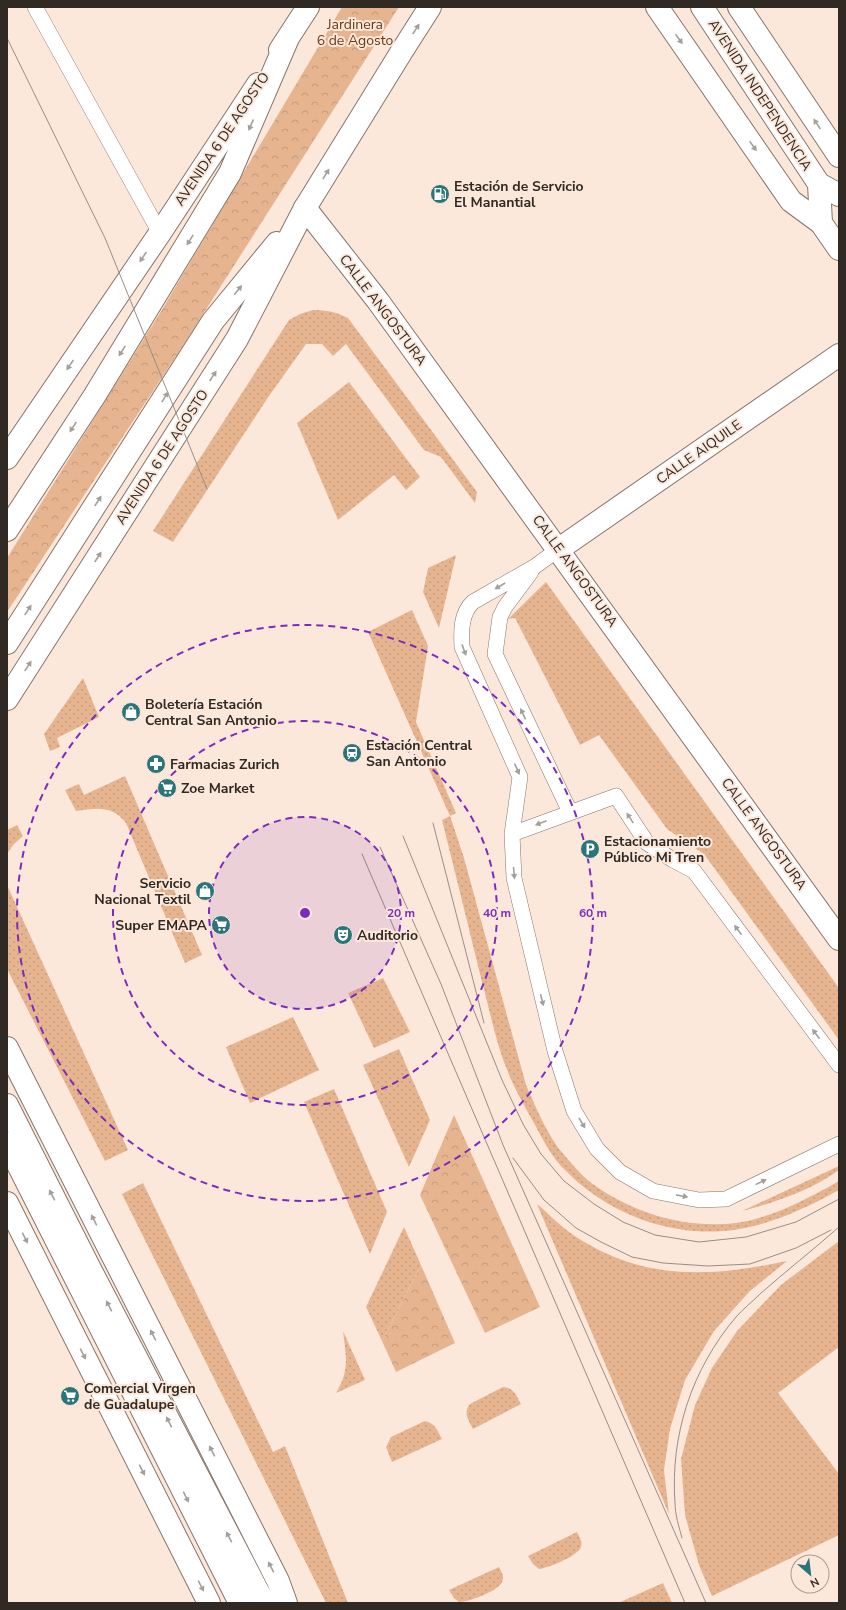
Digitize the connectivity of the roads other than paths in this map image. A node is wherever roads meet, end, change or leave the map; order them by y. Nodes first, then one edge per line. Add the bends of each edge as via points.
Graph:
1 (35, 7) edge
2 (430, 7) edge
3 (657, 7) edge
4 (702, 7) edge
5 (739, 7) edge
6 (301, 9) edge
7 (288, 38) junction
8 (839, 156) edge
9 (819, 184) junction
10 (839, 195) edge
11 (305, 208) junction
12 (821, 223) junction
13 (160, 233) junction
14 (839, 249) edge
15 (839, 355) edge
16 (7, 458) edge
17 (7, 530) edge
18 (559, 550) junction
19 (534, 567) junction
20 (7, 643) edge
21 (7, 699) edge
22 (570, 812) junction
23 (512, 834) junction
24 (839, 939) edge
25 (7, 1048) edge
26 (839, 1065) edge
27 (7, 1105) edge
28 (7, 1143) edge
29 (839, 1144) edge
30 (7, 1203) edge
31 (81, 1271) junction
32 (209, 1603) edge
33 (240, 1603) edge
34 (264, 1603) edge
35 (286, 1603) edge

1 - 13 lane
11 -> 2 main road, AVENIDA 6 DE AGOSTO
3 -> 12 main road via 791,201
4 - 9 main road, AVENIDA INDEPENDENCIA
8 -> 5 main road
6 - 7 main road, AVENIDA 6 DE AGOSTO
7 - 13 main road, AVENIDA 6 DE AGOSTO
7 -> 17 main road, AVENIDA 6 DE AGOSTO via 230,174 95,395
9 - 10 main road, AVENIDA INDEPENDENCIA
9 - 12 main road, AVENIDA INDEPENDENCIA
11 - 18 main road, CALLE ANGOSTURA via 378,301
20 -> 11 main road, AVENIDA 6 DE AGOSTO via 212,321
21 -> 11 main road, AVENIDA 6 DE AGOSTO via 237,339
12 - 14 main road
13 -> 16 main road, AVENIDA 6 DE AGOSTO
15 - 18 main road, CALLE AIQUILE
18 - 19 lane
18 - 24 main road, CALLE ANGOSTURA
22 -> 19 lane via 495,654 500,617
19 -> 23 lane via 473,602 466,612 461,633 462,647 520,777
22 -> 23 lane
26 -> 22 lane via 694,871 647,842 616,796
23 -> 29 lane via 514,878 555,1051 574,1111 598,1150 620,1172 653,1191 699,1200 726,1198
35 -> 25 main road via 278,1581
31 -> 27 main road
28 - 31 main road
30 -> 32 main road
31 -> 33 main road
34 -> 31 main road

